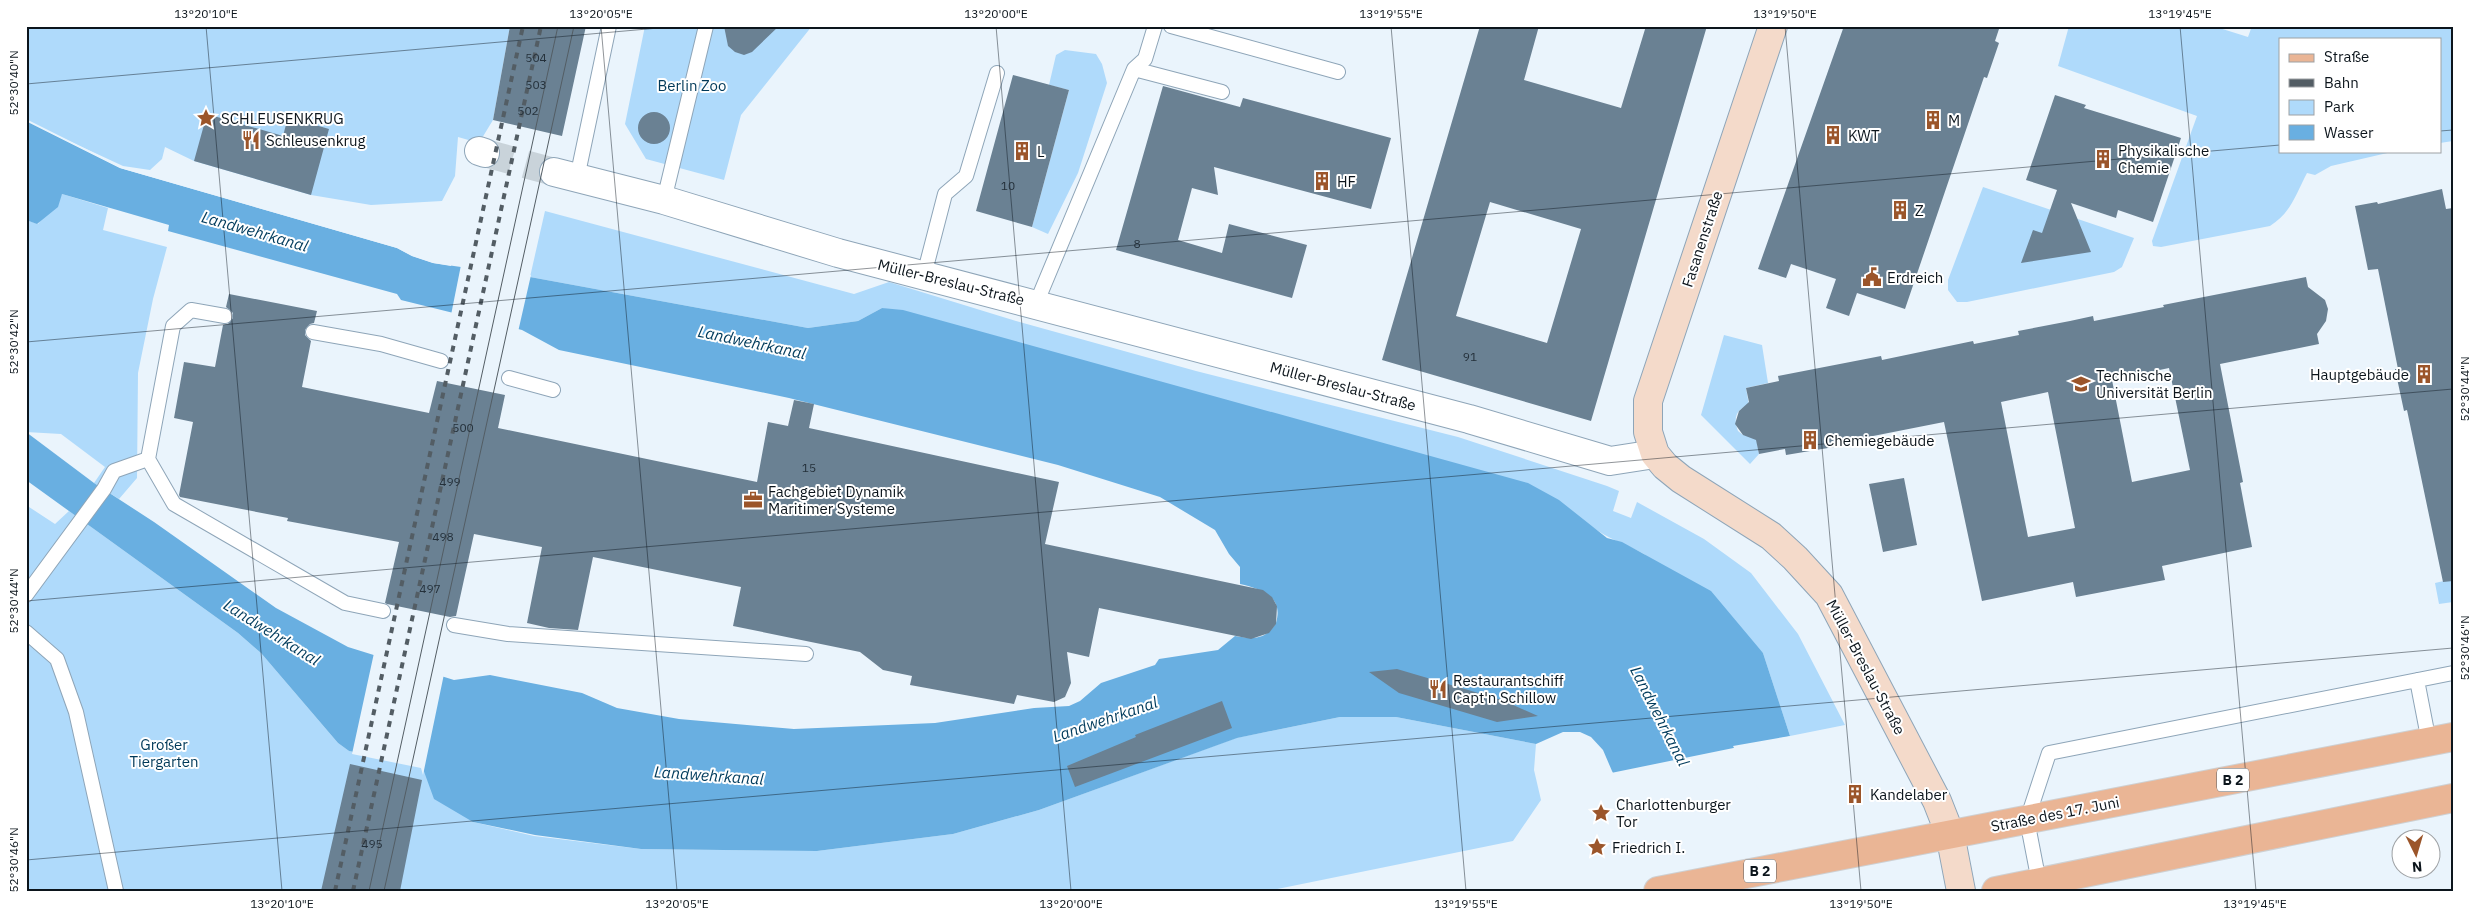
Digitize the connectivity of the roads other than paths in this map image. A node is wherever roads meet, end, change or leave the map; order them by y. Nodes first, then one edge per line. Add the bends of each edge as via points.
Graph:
1 (609, 26) edge
2 (706, 26) edge
3 (1155, 26) edge
4 (1170, 26) edge
5 (1773, 26) edge
6 (1134, 69) junction
7 (1338, 72) dead end
8 (997, 73) dead end
9 (1222, 92) dead end
10 (565, 175) joint
11 (664, 200) junction
12 (924, 275) junction
13 (1036, 304) junction
14 (225, 316) dead end
15 (313, 332) dead end
16 (441, 361) dead end
17 (508, 378) dead end
18 (553, 390) dead end
19 (1655, 454) junction
20 (148, 460) junction
21 (26, 595) edge
22 (383, 611) dead end
23 (454, 625) dead end
24 (26, 632) edge
25 (806, 654) dead end
26 (2453, 673) edge
27 (2417, 680) junction
28 (2441, 740) edge
29 (2453, 798) edge
30 (2027, 820) junction
31 (1950, 834) junction
32 (2039, 882) junction
33 (116, 891) edge
34 (1658, 891) edge
35 (1961, 891) edge
36 (1996, 891) edge

1 - 10 lane
2 - 11 lane
3 - 6 lane via 1145,59
4 - 7 lane
5 - 19 street, Fasanenstraße via 1648,401 1648,432
6 - 9 lane
6 - 13 lane
8 - 12 lane via 966,176 945,194
10 - 11 street, Müller-Breslau-Straße
11 - 12 street, Müller-Breslau-Straße via 838,253
12 - 13 street, Müller-Breslau-Straße
13 - 19 street, Müller-Breslau-Straße via 1469,419 1610,462
14 - 20 lane via 191,310 173,326
15 - 16 lane via 381,344
17 - 18 lane
19 - 31 street, Müller-Breslau-Straße via 1681,478 1771,536 1829,595 1937,801
20 - 21 lane via 114,471
20 - 22 lane via 174,504 345,603
23 - 25 lane via 508,634
24 - 33 lane via 56,659 76,712
26 - 27 lane
27 - 28 lane
27 - 30 lane via 2049,753
28 - 30 main road, Straße des 17. Juni / B 2
29 - 32 main road
30 - 31 main road, Straße des 17. Juni / B 2
30 - 32 lane
31 - 34 main road, Straße des 17. Juni / B 2
31 - 35 street, Müller-Breslau-Straße
32 - 36 main road

